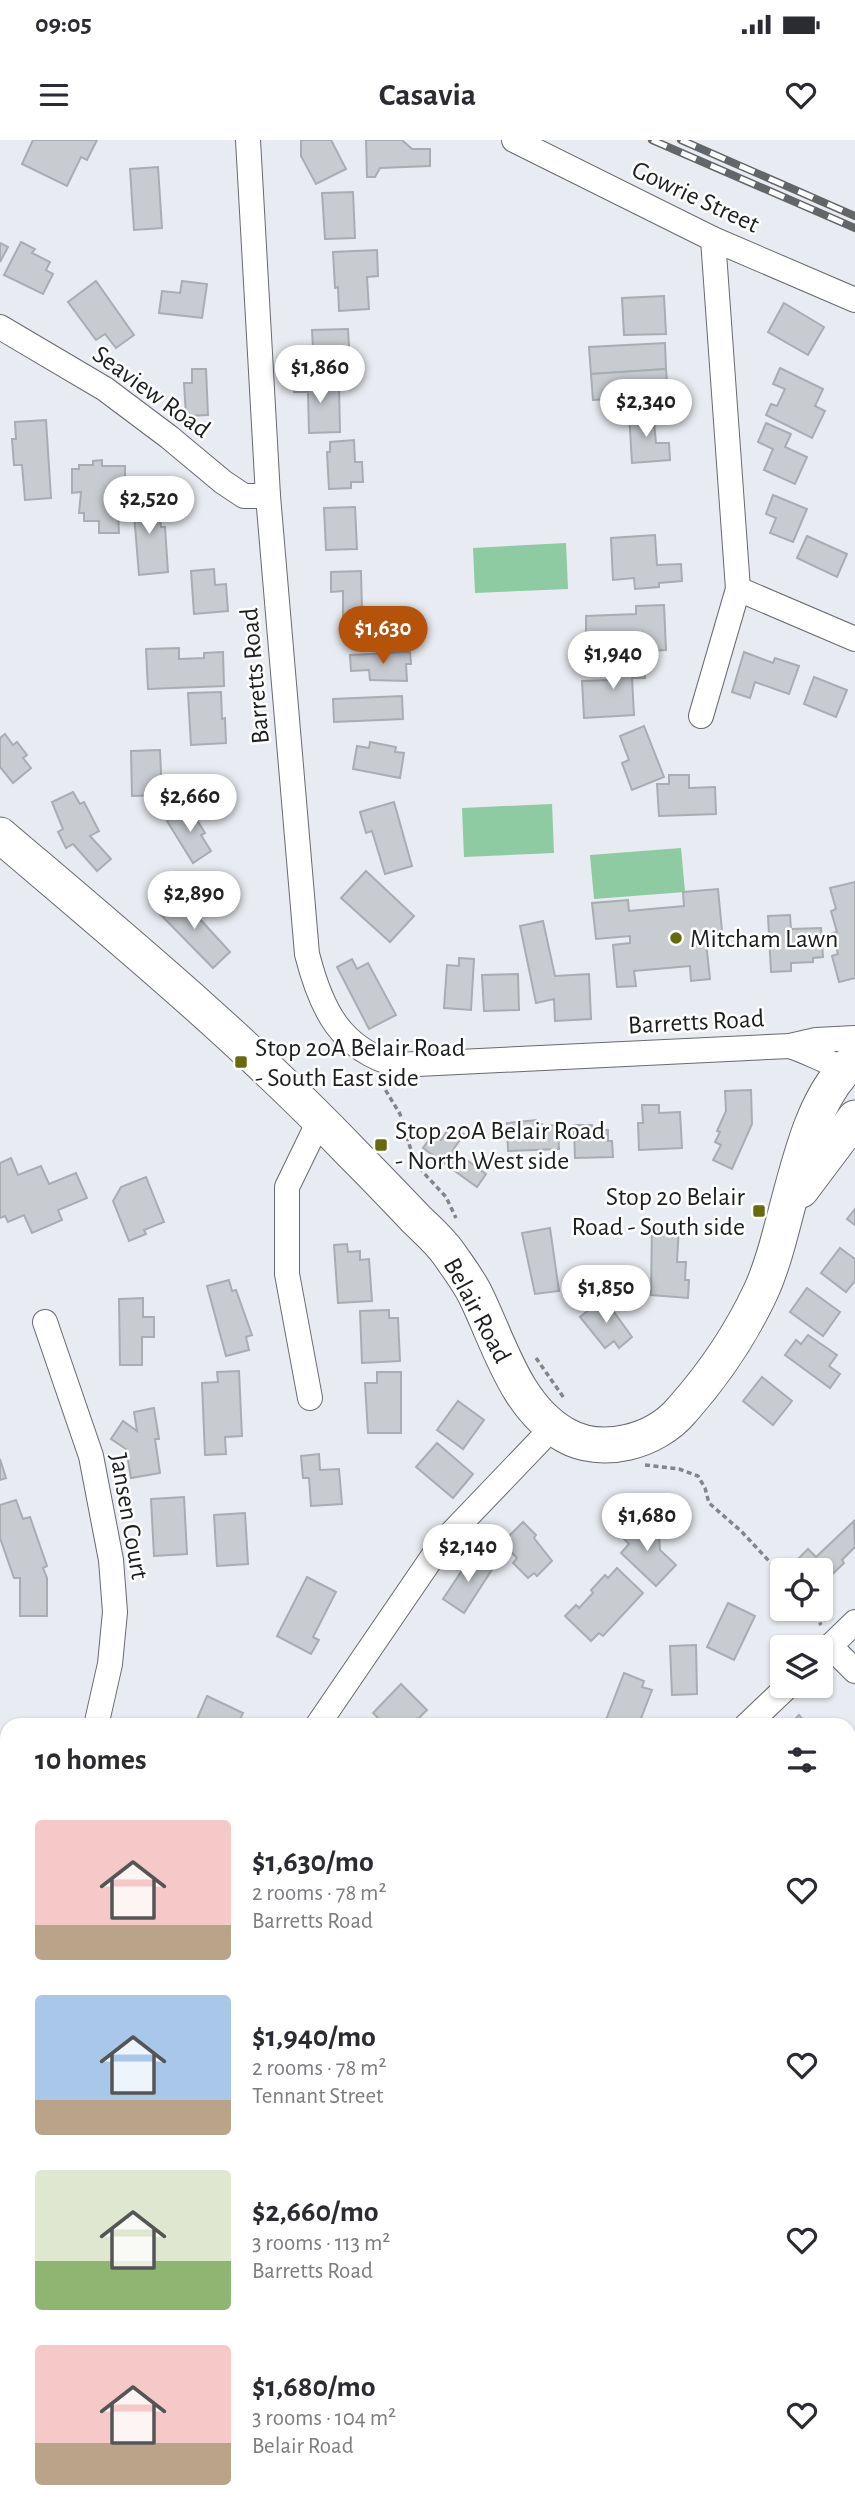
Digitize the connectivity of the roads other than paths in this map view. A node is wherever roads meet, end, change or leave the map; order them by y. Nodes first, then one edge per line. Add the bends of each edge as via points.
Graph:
1 (248, 140) edge
2 (514, 140) edge
3 (713, 239) junction
4 (855, 300) edge
5 (0, 327) edge
6 (268, 496) junction
7 (738, 589) junction
8 (855, 639) edge
9 (701, 716) dead end
10 (0, 835) edge
11 (852, 1059) edge
12 (855, 1118) edge
13 (320, 1119) junction
14 (787, 1213) junction
15 (44, 1322) dead end
16 (310, 1398) dead end
17 (559, 1413) junction
18 (855, 1622) edge
19 (833, 1644) edge
20 (833, 1656) edge
21 (855, 1671) edge
22 (775, 1698) edge
23 (98, 1718) edge
24 (322, 1718) edge
25 (754, 1718) edge

1 - 6 street, Barretts Road
2 - 3 street, Gowrie Street
3 - 4 street, Gowrie Street
3 - 7 street
5 - 6 street, Seaview Road via 105,389 244,496
6 - 11 street, Barretts Road via 307,954 316,988 350,1042 374,1059 397,1065 790,1046 824,1062
7 - 8 street
7 - 9 street
10 - 13 main road, Belair Road via 242,1044
11 - 14 main road, Belair Road via 819,1109
12 - 14 main road, Belair Road via 812,1172
13 - 16 street via 287,1187 287,1273
13 - 17 main road, Belair Road via 446,1249 472,1289 523,1397
14 - 17 main road, Belair Road via 762,1289 728,1352 679,1414 648,1436 607,1447 567,1437
15 - 23 street, Jansen Court via 91,1456 111,1560 115,1612
17 - 24 street via 442,1543
18 - 19 street
20 - 21 street
22 - 25 street

